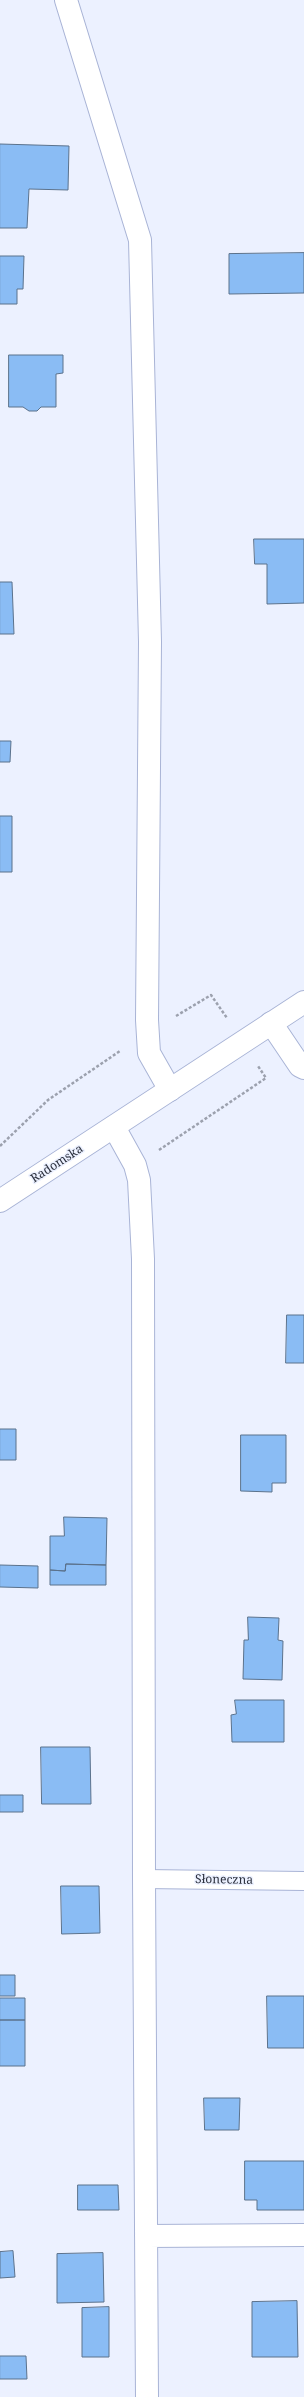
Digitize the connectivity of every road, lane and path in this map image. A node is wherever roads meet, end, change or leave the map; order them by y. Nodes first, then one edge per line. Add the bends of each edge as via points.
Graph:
1 (66, 0) edge
2 (304, 1002) edge
3 (271, 1024) junction
4 (304, 1068) edge
5 (170, 1090) junction
6 (114, 1127) junction
7 (0, 1201) edge
8 (144, 1879) junction
9 (304, 1881) edge
10 (304, 2235) edge
11 (146, 2236) junction
12 (147, 2397) edge

1 - 5 street via 140,240 150,642 147,1020 149,1053
2 - 3 street, Radomska
3 - 4 street
3 - 5 street, Radomska
5 - 6 street, Radomska
6 - 7 street, Radomska
6 - 8 street via 135,1165 139,1180 143,1259
8 - 9 lane, Słoneczna
8 - 11 street
10 - 11 street
11 - 12 street

